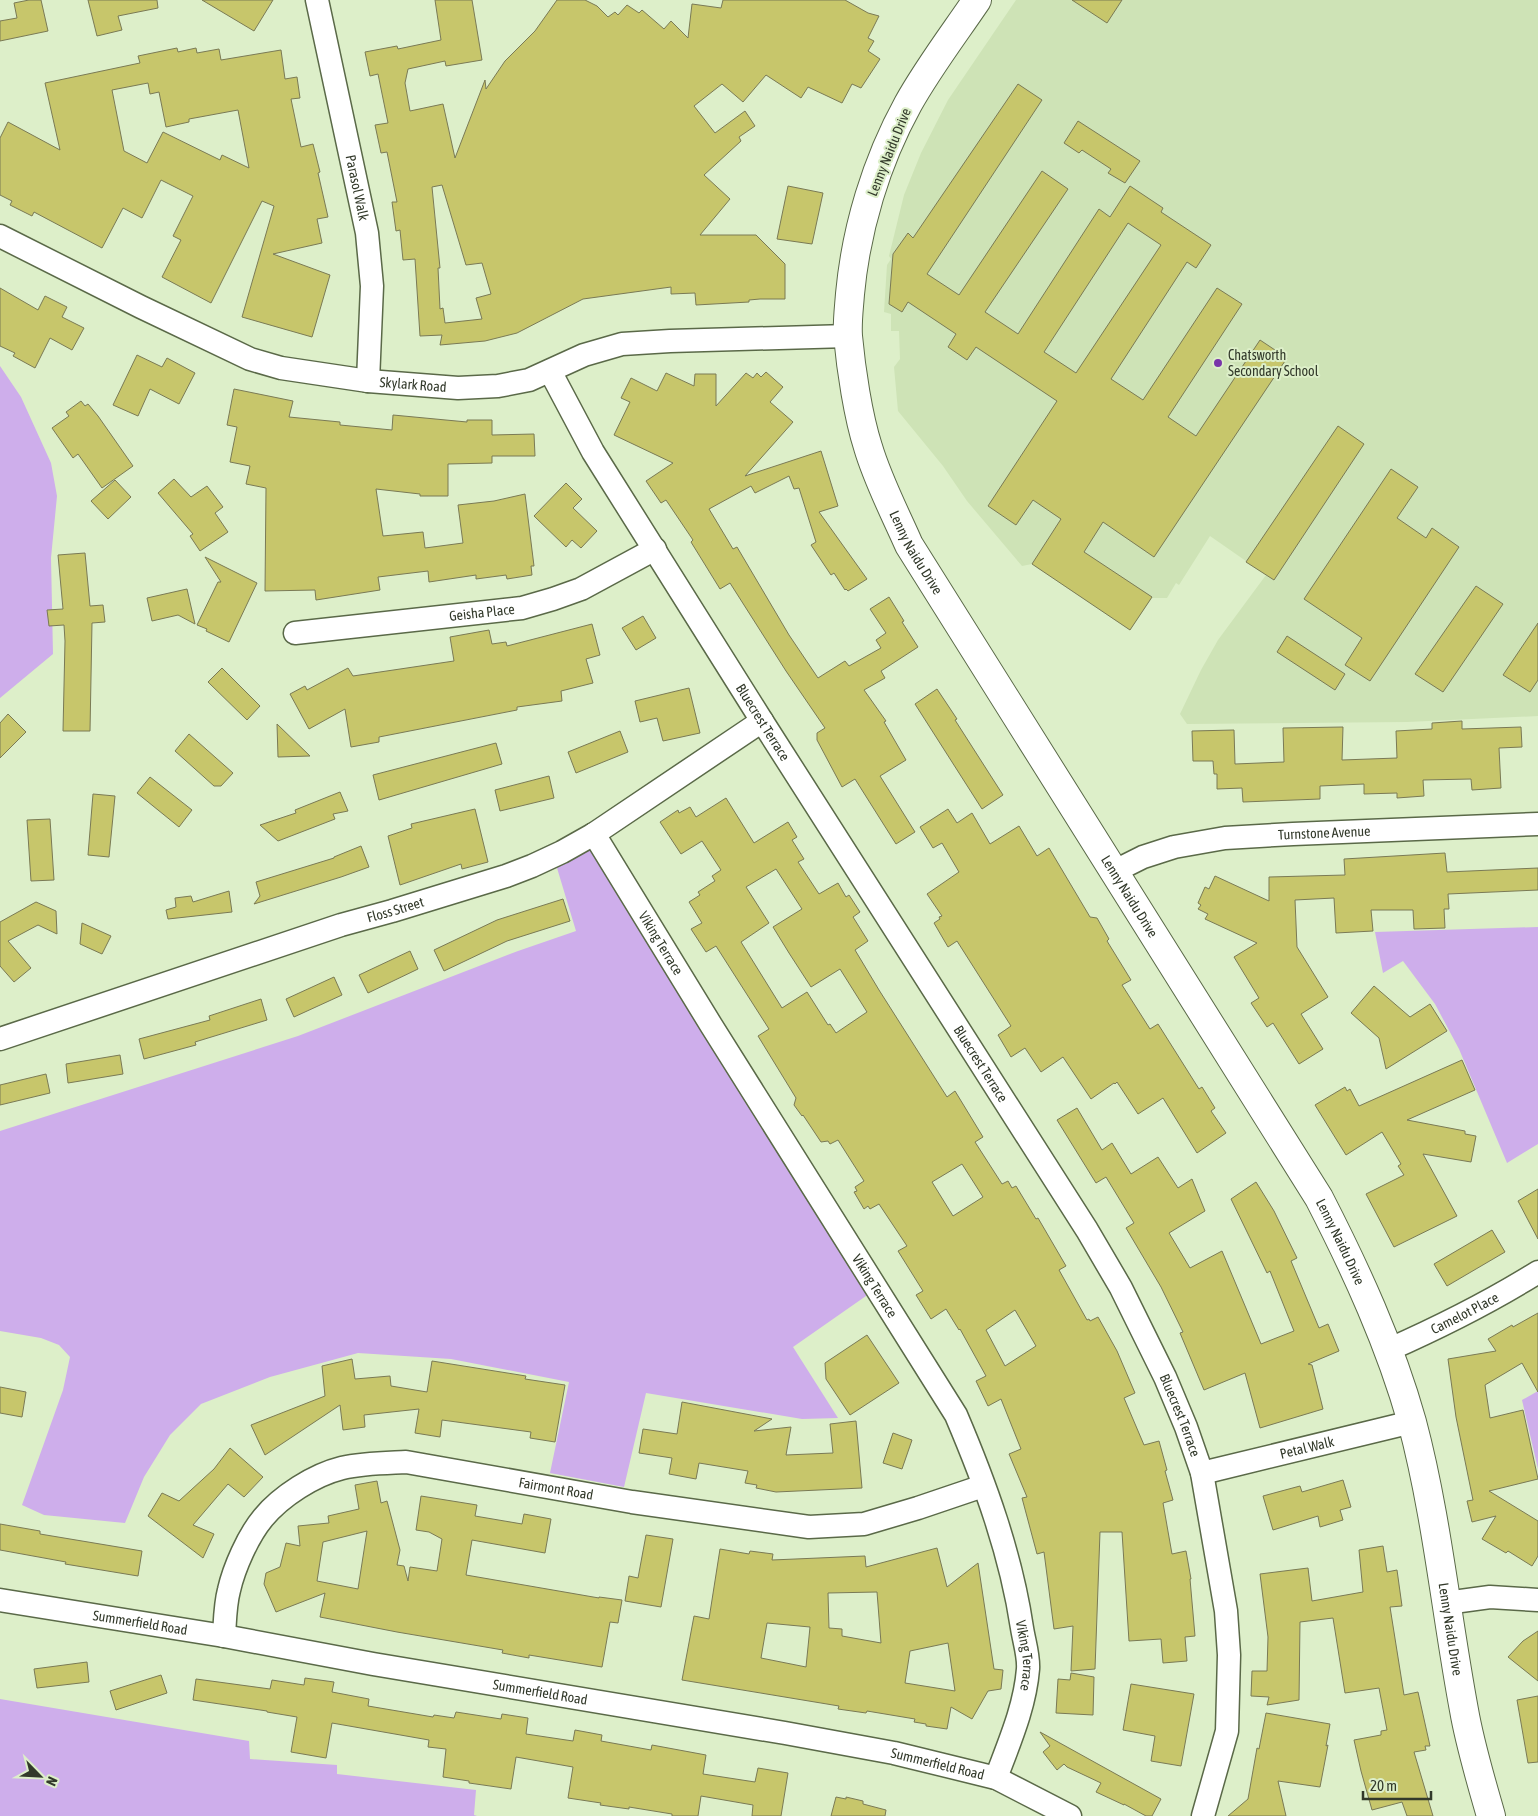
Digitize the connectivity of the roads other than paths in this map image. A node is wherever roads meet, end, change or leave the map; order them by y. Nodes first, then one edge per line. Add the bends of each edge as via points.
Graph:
1 (317, 0) edge
2 (977, 0) edge
3 (0, 236) edge
4 (848, 336) junction
5 (550, 371) junction
6 (368, 381) junction
7 (655, 549) junction
8 (295, 633) dead end
9 (762, 721) junction
10 (1538, 824) edge
11 (594, 834) junction
12 (1115, 871) junction
13 (0, 1039) edge
14 (1538, 1272) edge
15 (1388, 1350) junction
16 (1412, 1422) junction
17 (1202, 1473) junction
18 (983, 1486) junction
19 (0, 1600) edge
20 (1538, 1600) edge
21 (1446, 1603) junction
22 (224, 1636) junction
23 (996, 1778) junction
24 (1070, 1816) edge
25 (1203, 1816) edge
26 (1491, 1816) edge

1 - 6 street, Parasol Walk via 367,232 372,286
2 - 4 street, Lenny Naidu Drive via 908,104 878,172 855,251
3 - 6 street, Skylark Road via 236,354 265,365
4 - 5 street, Skylark Road via 622,344 584,355
4 - 12 street, Lenny Naidu Drive via 868,446 909,545
5 - 6 street, Skylark Road via 515,383 481,387
5 - 7 street, Bluecrest Terrace via 593,452
7 - 8 street, Geisha Place via 581,589 522,608
7 - 9 street, Bluecrest Terrace
9 - 11 street, Floss Street
9 - 17 street, Bluecrest Terrace via 1121,1288 1165,1377
10 - 12 street, Turnstone Avenue via 1225,838 1174,847
11 - 13 street, Floss Street via 506,876 341,925
11 - 18 street, Viking Terrace via 956,1415
12 - 15 street, Lenny Naidu Drive via 1319,1198 1352,1262
14 - 15 street, Camelot Place via 1486,1303
15 - 16 street, Lenny Naidu Drive
16 - 17 street, Petal Walk
16 - 21 street, Lenny Naidu Drive
17 - 25 street, Bluecrest Terrace via 1226,1611 1229,1655 1228,1731
18 - 22 street, Fairmont Road via 864,1524 810,1527 632,1502 406,1462 342,1468 306,1482 263,1517 235,1569 229,1589
18 - 23 street, Viking Terrace via 1002,1535 1016,1592 1028,1666 1021,1708
19 - 22 street, Summerfield Road
20 - 21 street via 1490,1597
21 - 26 street, Lenny Naidu Drive via 1464,1712
22 - 23 street, Summerfield Road via 876,1750
23 - 24 street, Summerfield Road

